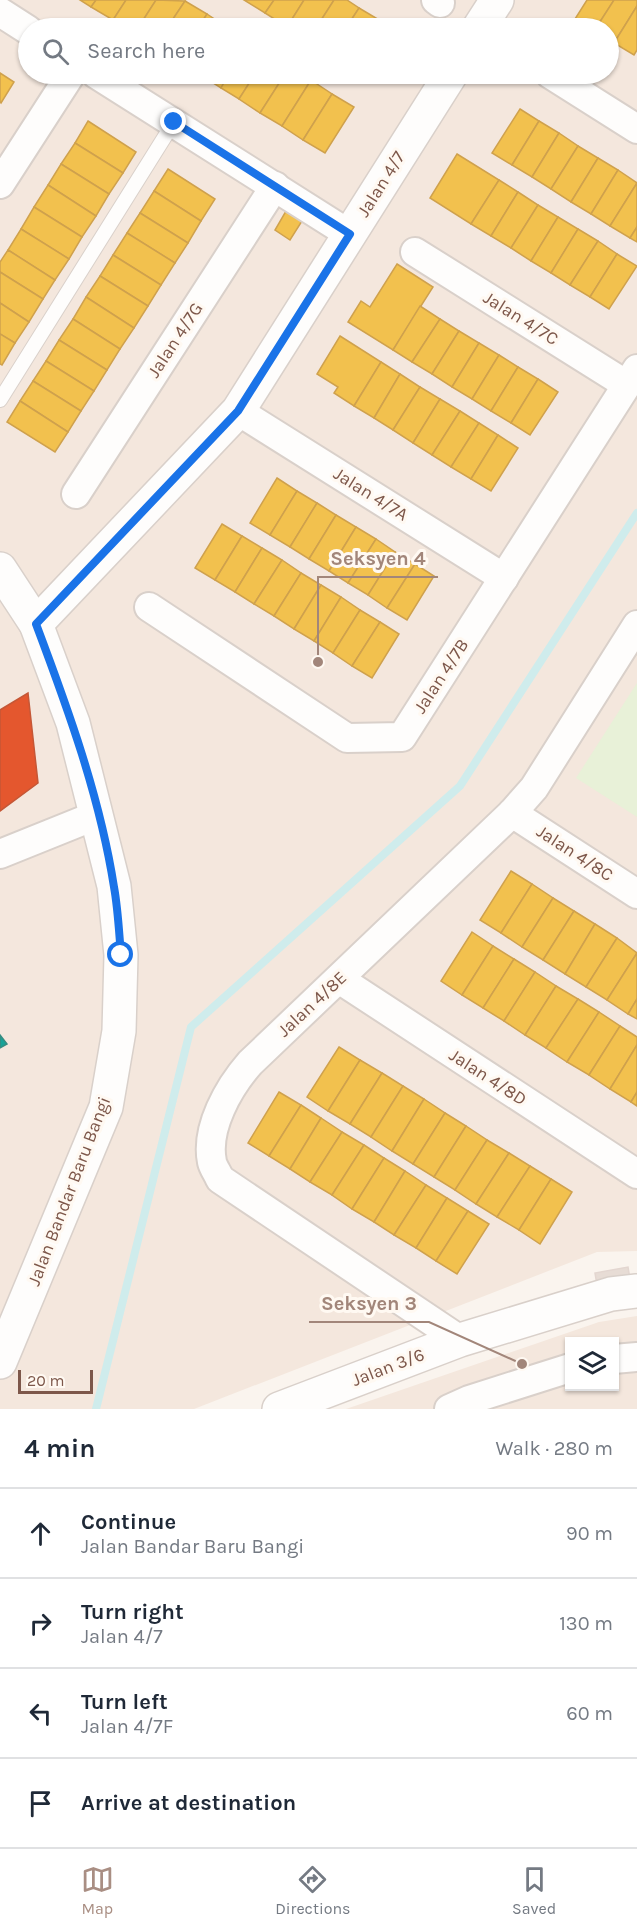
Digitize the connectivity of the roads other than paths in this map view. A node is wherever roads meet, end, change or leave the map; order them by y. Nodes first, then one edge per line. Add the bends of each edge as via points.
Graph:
1 (7, 0) edge
2 (497, 0) edge
3 (0, 11) edge
4 (486, 18) edge
5 (18, 23) edge
6 (65, 84) edge
7 (112, 84) edge
8 (445, 84) edge
9 (566, 84) edge
10 (174, 122) junction
11 (637, 129) edge
12 (0, 184) edge
13 (274, 186) junction
14 (350, 234) junction
15 (415, 252) dead end
16 (632, 377) edge
17 (0, 400) edge
18 (238, 411) junction
19 (76, 494) dead end
20 (0, 569) edge
21 (504, 578) junction
22 (149, 607) dead end
23 (36, 624) junction
24 (637, 626) edge
25 (512, 813) junction
26 (97, 815) junction
27 (0, 854) edge
28 (637, 894) edge
29 (339, 980) junction
30 (637, 1174) edge
31 (637, 1291) edge
32 (460, 1340) junction
33 (637, 1357) edge
34 (619, 1359) edge
35 (0, 1362) edge
36 (565, 1369) edge
37 (279, 1409) edge
38 (449, 1409) edge

1 - 3 street
2 - 4 street
3 - 5 street
6 - 12 street
7 - 10 street
8 - 14 street, Jalan 4/7
9 - 11 street
10 - 13 street
10 - 17 lane
13 - 14 street
13 - 19 street, Jalan 4/7G
14 - 18 street, Jalan 4/7
15 - 16 street, Jalan 4/7C
16 - 21 street, Jalan 4/7B
18 - 21 street, Jalan 4/7A
18 - 23 street, Jalan 4/7
20 - 23 street, Jalan Bandar Baru Bangi
21 - 22 street, Jalan 4/7B via 402,737 347,738
23 - 26 street, Jalan Bandar Baru Bangi via 72,723
24 - 25 street, Jalan 4/8E via 534,788
25 - 28 street, Jalan 4/8C
25 - 29 street, Jalan 4/8E
26 - 27 street
26 - 35 street, Jalan Bandar Baru Bangi via 114,886 121,955 119,1031 112,1074 106,1107
29 - 30 street, Jalan 4/8D
29 - 32 street, Jalan 4/8E via 233,1082 220,1106 212,1162 220,1179 234,1190
31 - 32 street, Jalan 3/6 via 611,1294
32 - 37 street, Jalan 3/6
33 - 34 street
36 - 38 street

